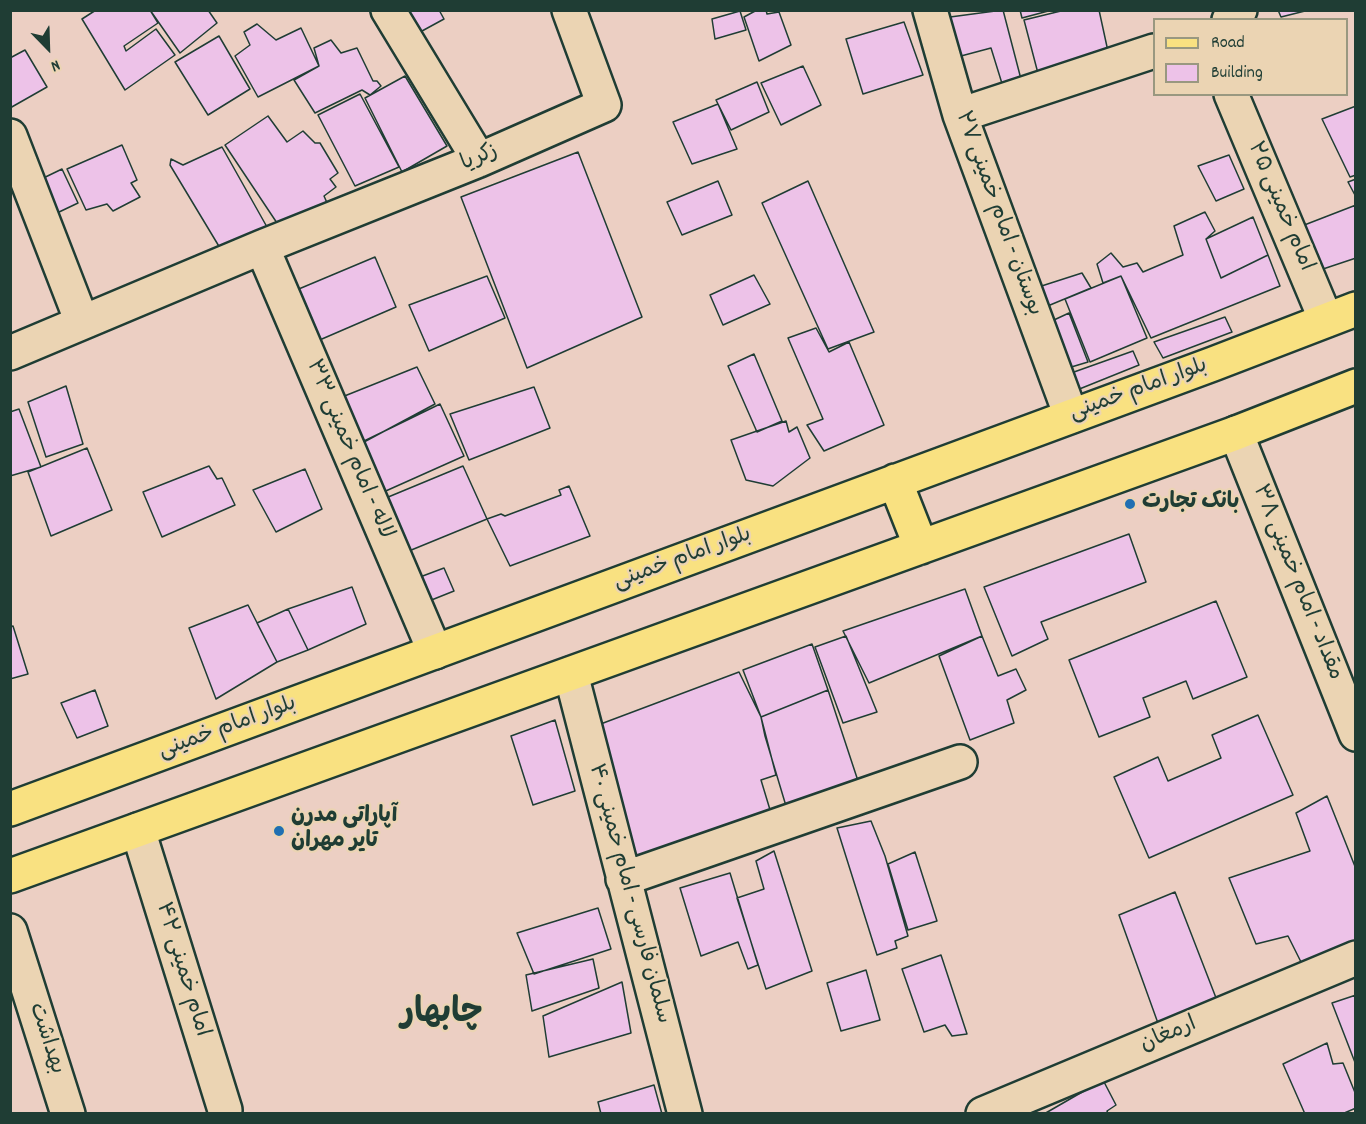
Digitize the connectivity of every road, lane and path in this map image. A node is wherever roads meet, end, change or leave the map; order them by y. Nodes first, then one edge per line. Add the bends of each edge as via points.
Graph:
1 (388, 10) edge
2 (568, 10) edge
3 (930, 10) edge
4 (1153, 52) edge
5 (1232, 96) edge
6 (960, 115) junction
7 (10, 136) edge
8 (479, 160) junction
9 (262, 247) junction
10 (1356, 309) edge
11 (1326, 320) junction
12 (82, 322) junction
13 (10, 353) edge
14 (1356, 386) edge
15 (1071, 416) junction
16 (1236, 433) junction
17 (895, 481) junction
18 (921, 547) junction
19 (435, 652) junction
20 (571, 674) junction
21 (1356, 734) edge
22 (960, 762) dead end
23 (10, 810) edge
24 (138, 830) junction
25 (10, 876) edge
26 (624, 879) junction
27 (10, 931) edge
28 (1356, 958) edge
29 (225, 1110) dead end
30 (68, 1113) edge
31 (685, 1113) edge
32 (983, 1113) edge

1 - 8 street
2 - 8 street, زکریا via 604,105
3 - 6 street, بوستان - امام خمینی ۲۷
4 - 6 street
5 - 11 street, امام خمینی ۲۵
6 - 15 street, بوستان - امام خمینی ۲۷
7 - 12 street
8 - 9 street, زکریا
9 - 12 street, زکریا
9 - 19 street, لاله - امام خمینی ۳۳
10 - 11 main road, بلوار امام خمینی
11 - 15 main road, بلوار امام خمینی
12 - 13 street, زکریا
14 - 16 main road
15 - 17 main road, بلوار امام خمینی
16 - 18 main road
16 - 21 street, مقداد - امام خمینی ۳۸
17 - 18 main road
17 - 19 main road, بلوار امام خمینی
18 - 20 main road
19 - 23 main road, بلوار امام خمینی
20 - 24 main road
20 - 26 street, سلمان فارسی - امام خمینی ۴۰
22 - 26 street
24 - 25 main road
24 - 29 street, امام خمینی ۴۲
26 - 31 street, سلمان فارسی - امام خمینی ۴۰
27 - 30 street, بهداشت
28 - 32 street, ارمغان

